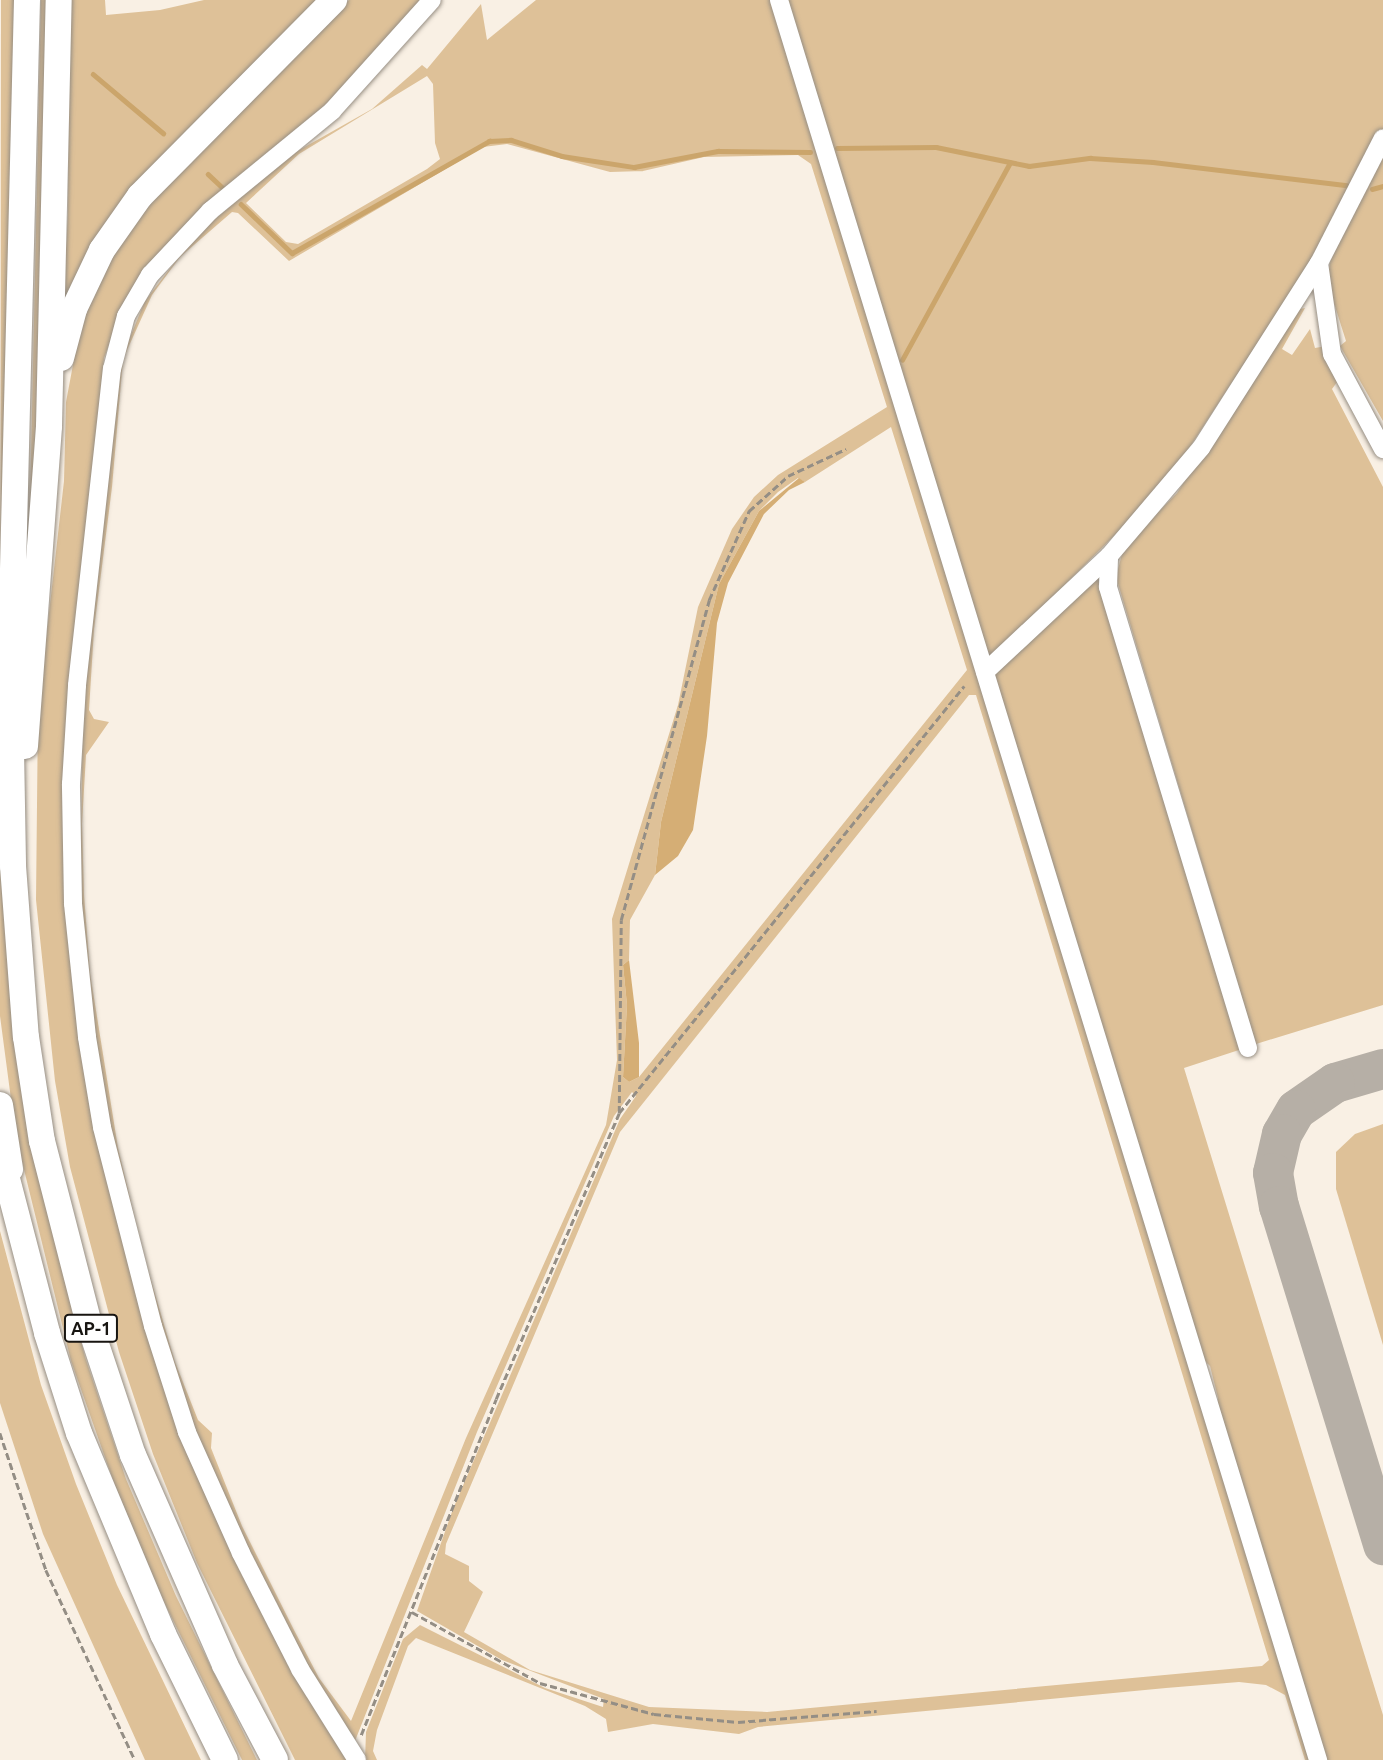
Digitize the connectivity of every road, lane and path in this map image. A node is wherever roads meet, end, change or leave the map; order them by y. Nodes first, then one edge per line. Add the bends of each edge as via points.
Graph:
1 (27, 0) edge
2 (59, 0) edge
3 (334, 0) edge
4 (432, 0) edge
5 (779, 0) edge
6 (1383, 138) edge
7 (1319, 263) junction
8 (49, 426) junction
9 (846, 449) dead end
10 (1383, 449) edge
11 (1109, 556) junction
12 (985, 672) junction
13 (964, 686) dead end
14 (13, 866) junction
15 (1248, 1048) dead end
16 (0, 1105) edge
17 (619, 1113) junction
18 (0, 1152) edge
19 (21, 1235) junction
20 (0, 1433) edge
21 (412, 1612) junction
22 (877, 1711) dead end
23 (355, 1758) edge
24 (135, 1760) edge
25 (225, 1760) edge
26 (275, 1760) edge
27 (1318, 1760) edge

1 - 14 highway, AP-1 via 10,691
2 - 8 highway
3 - 8 highway via 178,156 118,227 74,309
4 - 23 street via 332,111 210,211 150,275 125,316 111,369 76,685 71,784 73,903 89,1050 110,1164 153,1326 187,1432 241,1553 300,1669
5 - 12 street
6 - 7 street
7 - 10 street via 1332,354
7 - 11 street via 1201,448
8 - 14 highway via 40,596
9 - 17 path via 788,476 749,511 709,600 621,920
11 - 12 street
11 - 15 street via 1108,587
12 - 27 street
13 - 17 path
14 - 26 highway, AP-1 via 26,1037 42,1141 88,1320 139,1467 225,1665
16 - 19 highway, AP-1
17 - 21 path via 496,1399
18 - 19 highway
19 - 25 highway, AP-1 via 79,1433 163,1634
20 - 24 path via 46,1570
21 - 22 path via 540,1683 654,1714 738,1722
21 - 23 path

